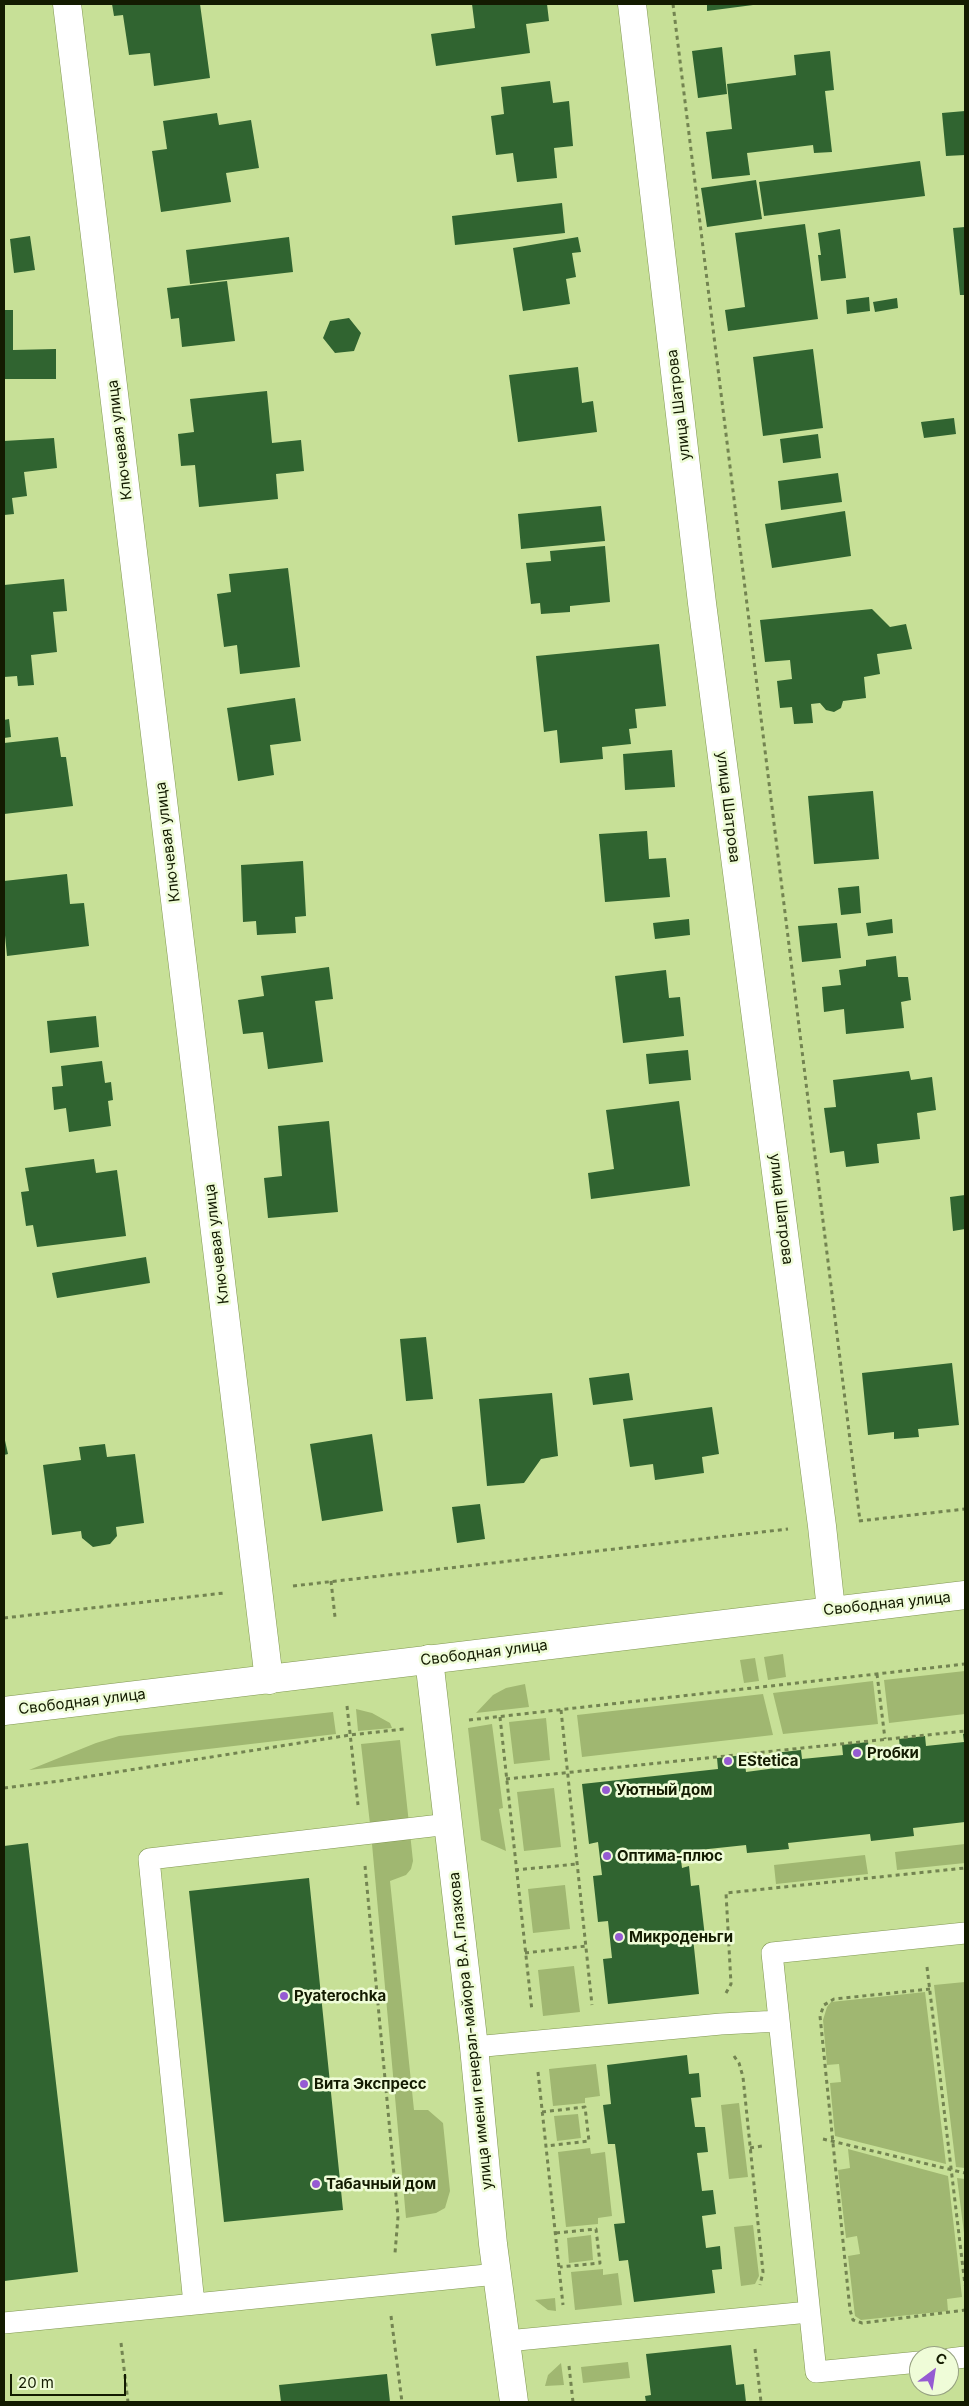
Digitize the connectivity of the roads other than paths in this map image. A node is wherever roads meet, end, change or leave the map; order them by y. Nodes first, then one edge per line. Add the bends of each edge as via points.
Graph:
1 (67, 4) edge
2 (632, 4) edge
3 (965, 1595) edge
4 (831, 1610) junction
5 (429, 1659) junction
6 (269, 1680) junction
7 (4, 1711) edge
8 (449, 1824) junction
9 (965, 1933) edge
10 (779, 2021) junction
11 (474, 2047) junction
12 (497, 2274) junction
13 (194, 2304) junction
14 (809, 2312) junction
15 (4, 2323) edge
16 (507, 2341) junction
17 (909, 2363) edge
18 (514, 2402) edge

1 - 6 street, Ключевая улица
2 - 4 street, улица Шатрова via 703,613
3 - 4 street, Свободная улица
4 - 5 street, Свободная улица
5 - 6 street, Свободная улица
5 - 8 street, улица имени генерал-майора В.А.Глазкова
6 - 7 street, Свободная улица
8 - 11 street, улица имени генерал-майора В.А.Глазкова
8 - 13 lane via 149,1859
9 - 10 lane via 772,1953
10 - 11 lane
10 - 14 lane
11 - 12 street, улица имени генерал-майора В.А.Глазкова
12 - 13 lane
12 - 16 street, улица имени генерал-майора В.А.Глазкова
13 - 15 lane
14 - 16 lane
14 - 17 lane via 816,2372
16 - 18 street, улица имени генерал-майора В.А.Глазкова

